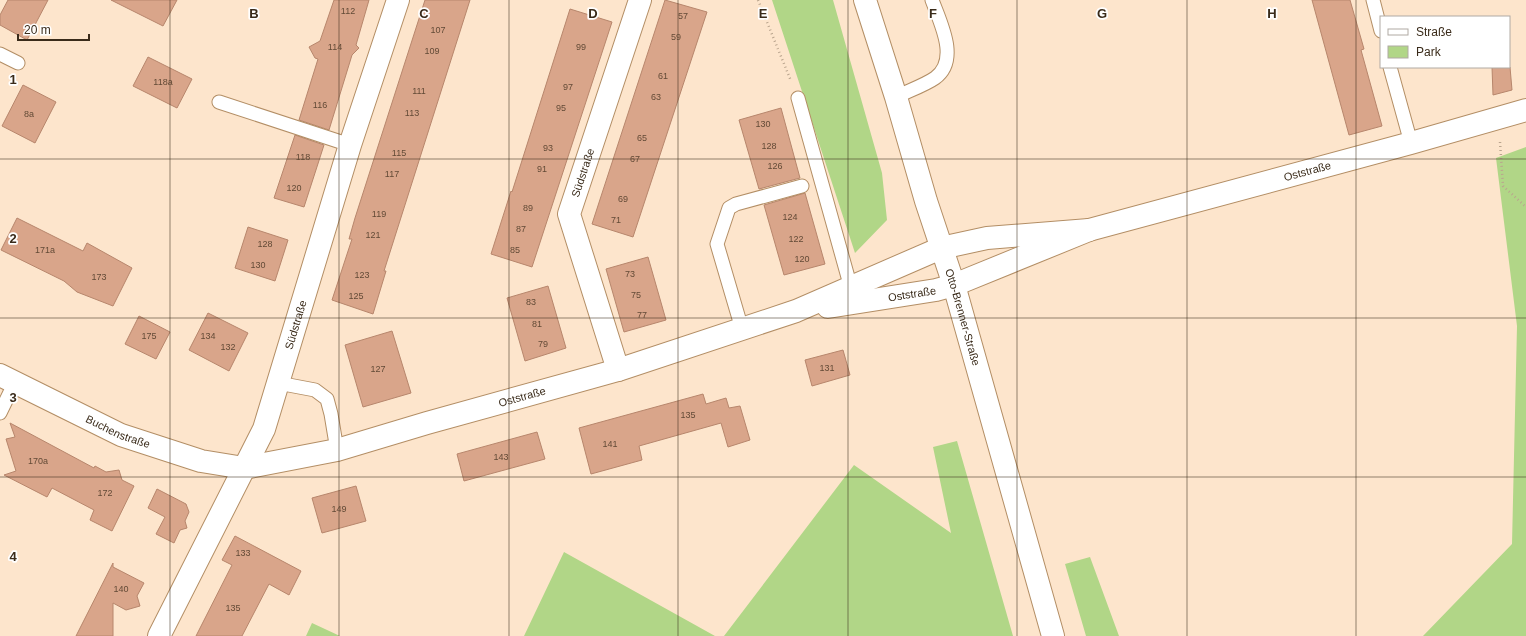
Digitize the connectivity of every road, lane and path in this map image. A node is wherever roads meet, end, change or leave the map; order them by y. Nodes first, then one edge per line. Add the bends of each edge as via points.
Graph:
1 (398, 0) edge
2 (640, 0) edge
3 (758, 0) edge
4 (865, 0) edge
5 (932, 0) edge
6 (1373, 0) edge
7 (1380, 27) edge
8 (0, 54) edge
9 (18, 63) dead end
10 (1390, 68) edge
11 (896, 97) junction
12 (798, 98) joint
13 (219, 102) dead end
14 (1526, 110) edge
15 (1498, 118) junction
16 (1411, 143) junction
17 (350, 145) junction
18 (802, 186) dead end
19 (1526, 207) edge
20 (1089, 230) junction
21 (941, 248) junction
22 (954, 284) junction
23 (851, 288) junction
24 (796, 312) junction
25 (742, 329) junction
26 (618, 370) junction
27 (8, 378) edge
28 (278, 383) junction
29 (0, 413) edge
30 (337, 450) junction
31 (244, 468) junction
32 (159, 636) edge
33 (1053, 636) edge

1 - 17 street, Südstraße
2 - 26 street, Südstraße via 569,214
3 - 12 path
4 - 11 street, Otto-Brenner-Straße
5 - 11 lane via 944,34 946,66 935,78
6 - 7 lane
8 - 9 lane
10 - 16 lane
11 - 21 street, Otto-Brenner-Straße
12 - 23 lane
13 - 17 lane
14 - 15 street, Oststraße
15 - 16 street, Oststraße
15 - 19 path via 1503,186
16 - 20 street, Oststraße
17 - 28 street, Südstraße
18 - 25 lane via 729,208 717,244
20 - 21 street, Oststraße via 987,238
20 - 22 street, Oststraße
21 - 22 street, Otto-Brenner-Straße
21 - 23 street, Oststraße
22 - 24 street, Oststraße via 936,290
22 - 33 street, Otto-Brenner-Straße
23 - 24 street, Oststraße
24 - 25 street, Oststraße
25 - 26 street, Oststraße
26 - 30 street, Oststraße
27 - 29 lane
27 - 31 street, Buchenstraße via 121,435 201,460
28 - 30 lane via 315,390 327,399
28 - 31 street, Südstraße via 264,429
30 - 31 street, Oststraße
31 - 32 street, Südstraße

